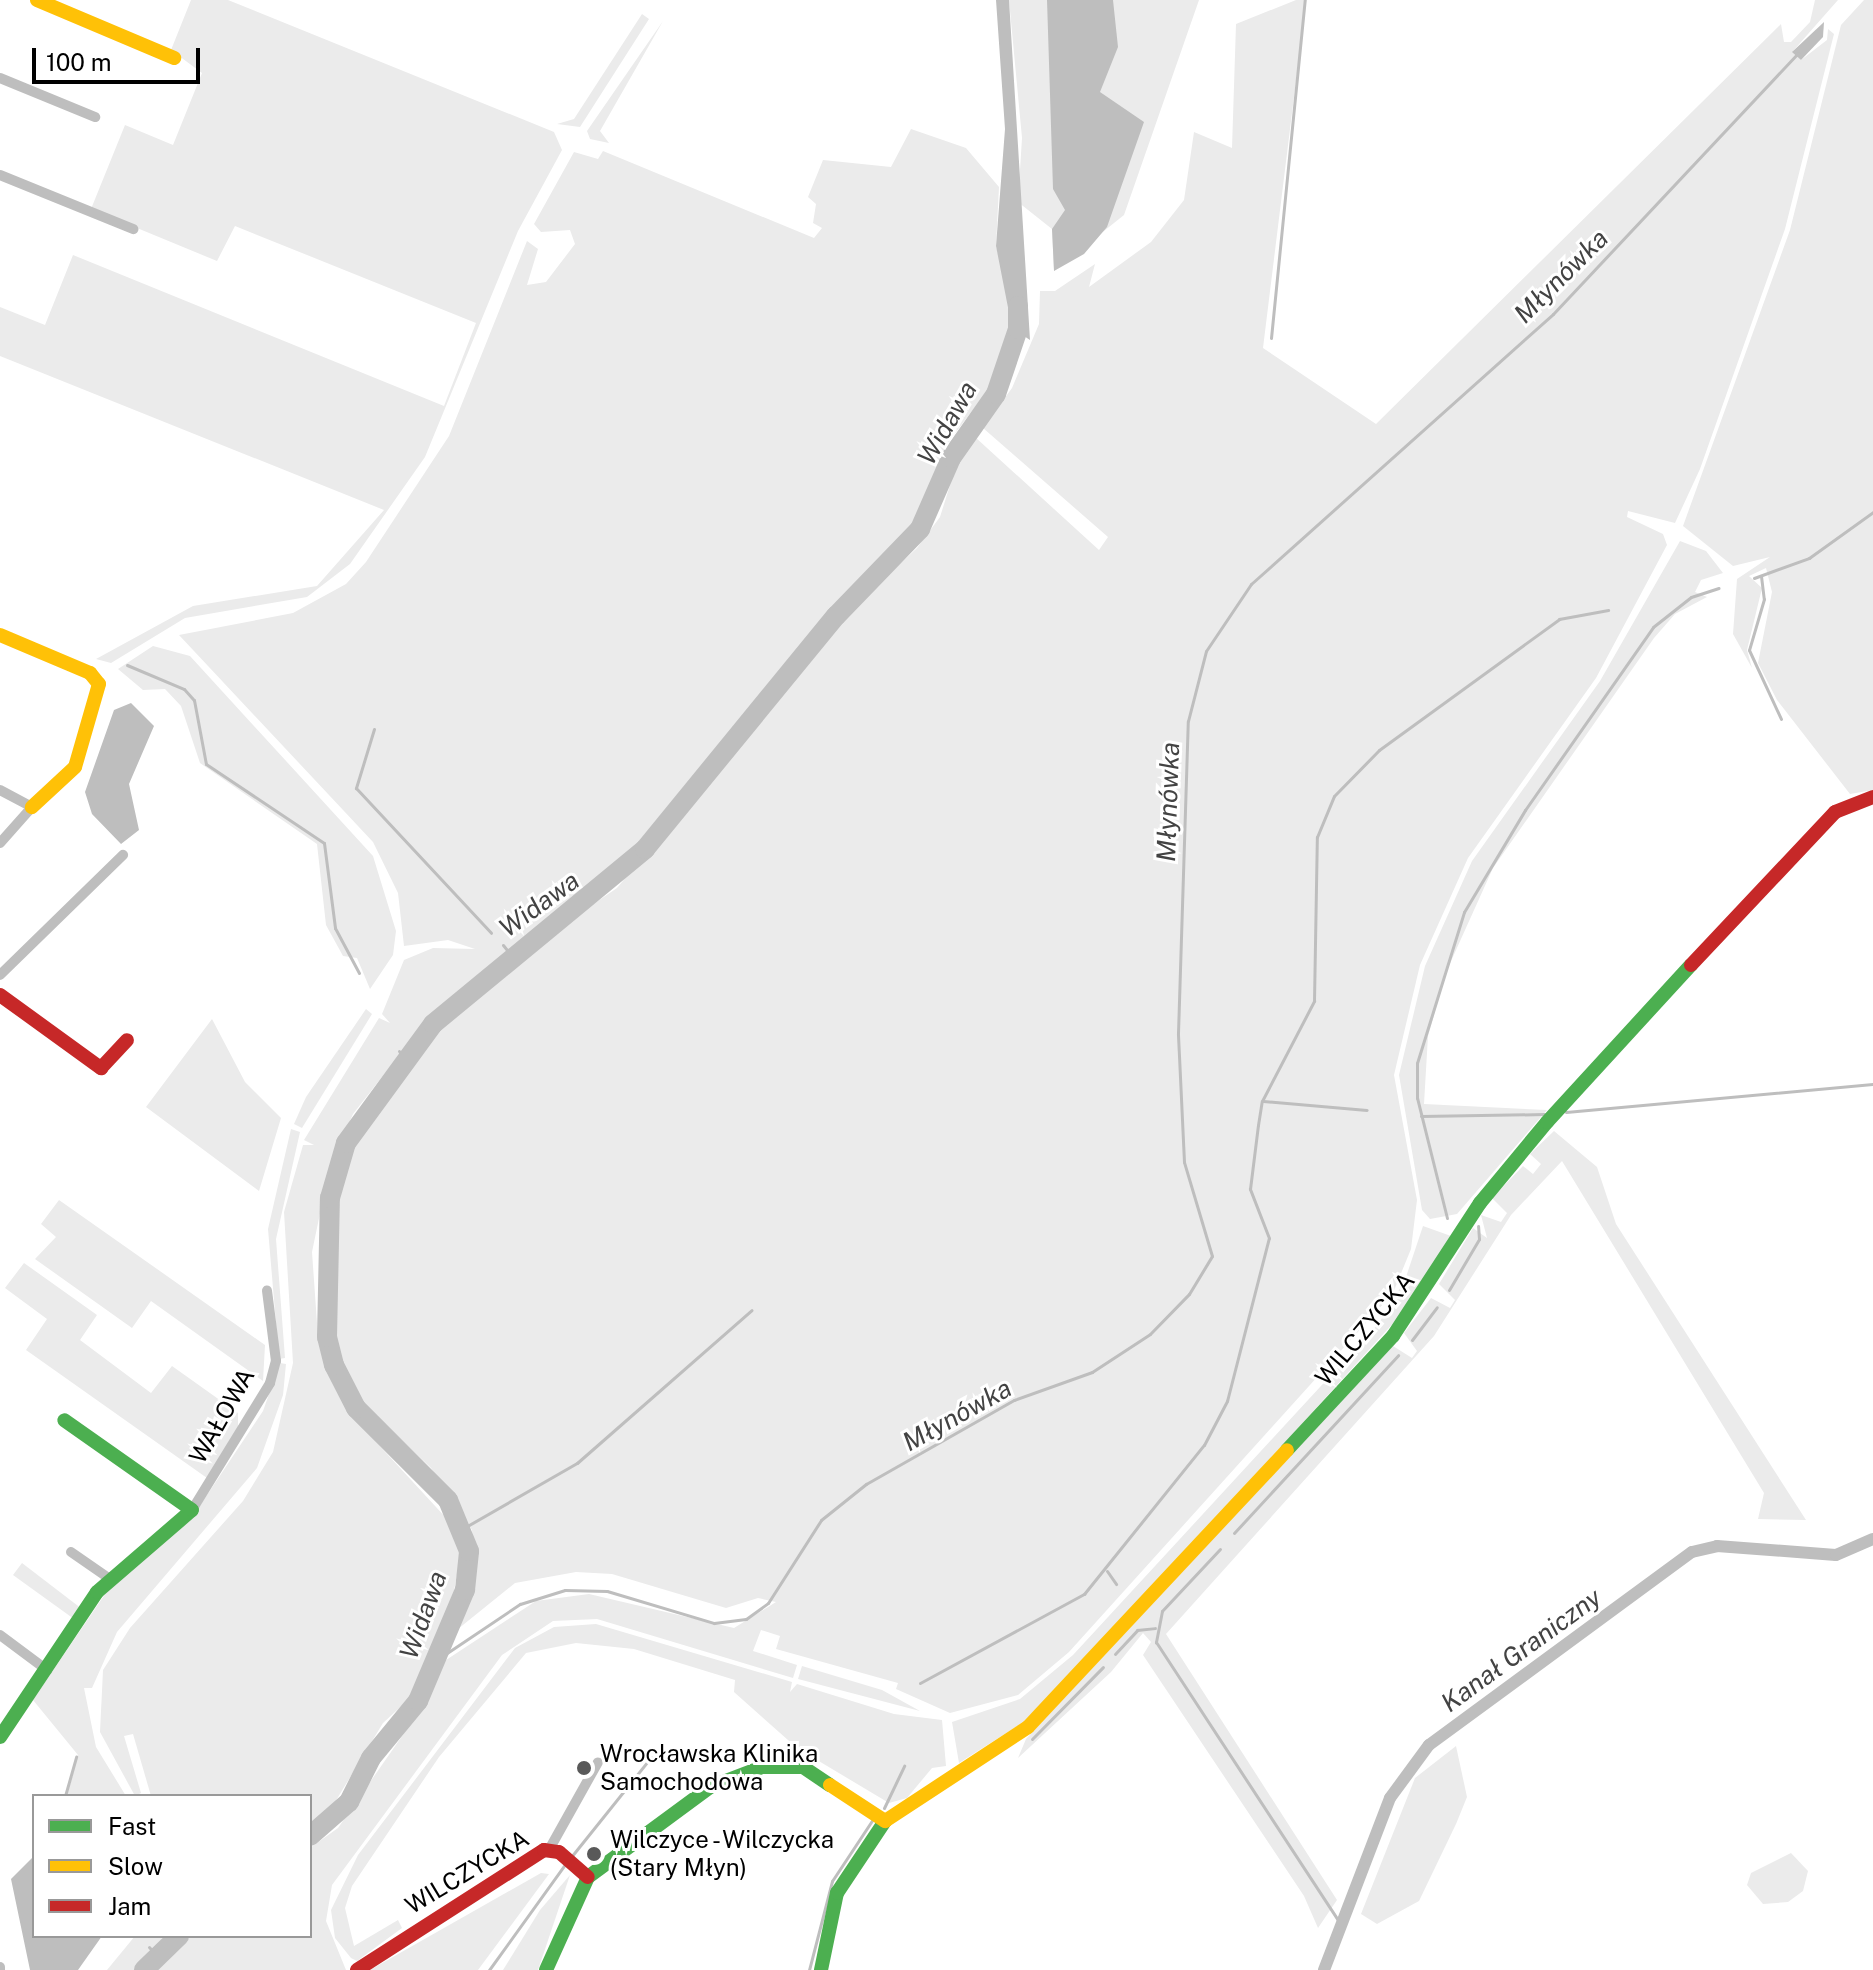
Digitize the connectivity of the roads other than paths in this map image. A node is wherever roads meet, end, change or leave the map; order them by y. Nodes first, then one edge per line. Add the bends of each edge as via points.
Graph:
1 (37, 0) edge
2 (174, 58) dead end
3 (0, 78) edge
4 (95, 117) dead end
5 (0, 175) edge
6 (133, 229) dead end
7 (0, 635) edge
8 (0, 790) edge
9 (1873, 797) edge
10 (32, 807) junction
11 (0, 843) edge
12 (123, 855) dead end
13 (0, 975) edge
14 (0, 995) edge
15 (127, 1040) dead end
16 (267, 1291) dead end
17 (64, 1420) dead end
18 (192, 1510) junction
19 (71, 1552) dead end
20 (110, 1579) junction
21 (0, 1635) edge
22 (47, 1670) junction
23 (0, 1737) edge
24 (598, 1762) dead end
25 (885, 1821) junction
26 (554, 1850) junction
27 (583, 1872) junction
28 (357, 1970) edge
29 (546, 1970) edge
30 (821, 1970) edge

1 - 2 street
3 - 4 street
5 - 6 street
7 - 10 street via 90,673 99,692 75,767
8 - 10 street
9 - 25 street, WILCZYCKA via 1835,812 1806,839 1547,1122 1480,1203 1393,1336 1065,1691 990,1757
10 - 11 street
12 - 13 street
14 - 15 street via 101,1068
16 - 18 street, WAŁOWA via 276,1361 270,1383
17 - 18 street
18 - 20 street, WAŁOWA
19 - 20 street
20 - 22 street, WAŁOWA
21 - 22 street
22 - 23 street, WAŁOWA
24 - 26 street
25 - 27 street via 820,1773 783,1764 762,1767 710,1787
25 - 30 street, WILCZYCKA via 837,1893
26 - 27 street, WILCZYCKA
26 - 28 street, WILCZYCKA
27 - 29 street

